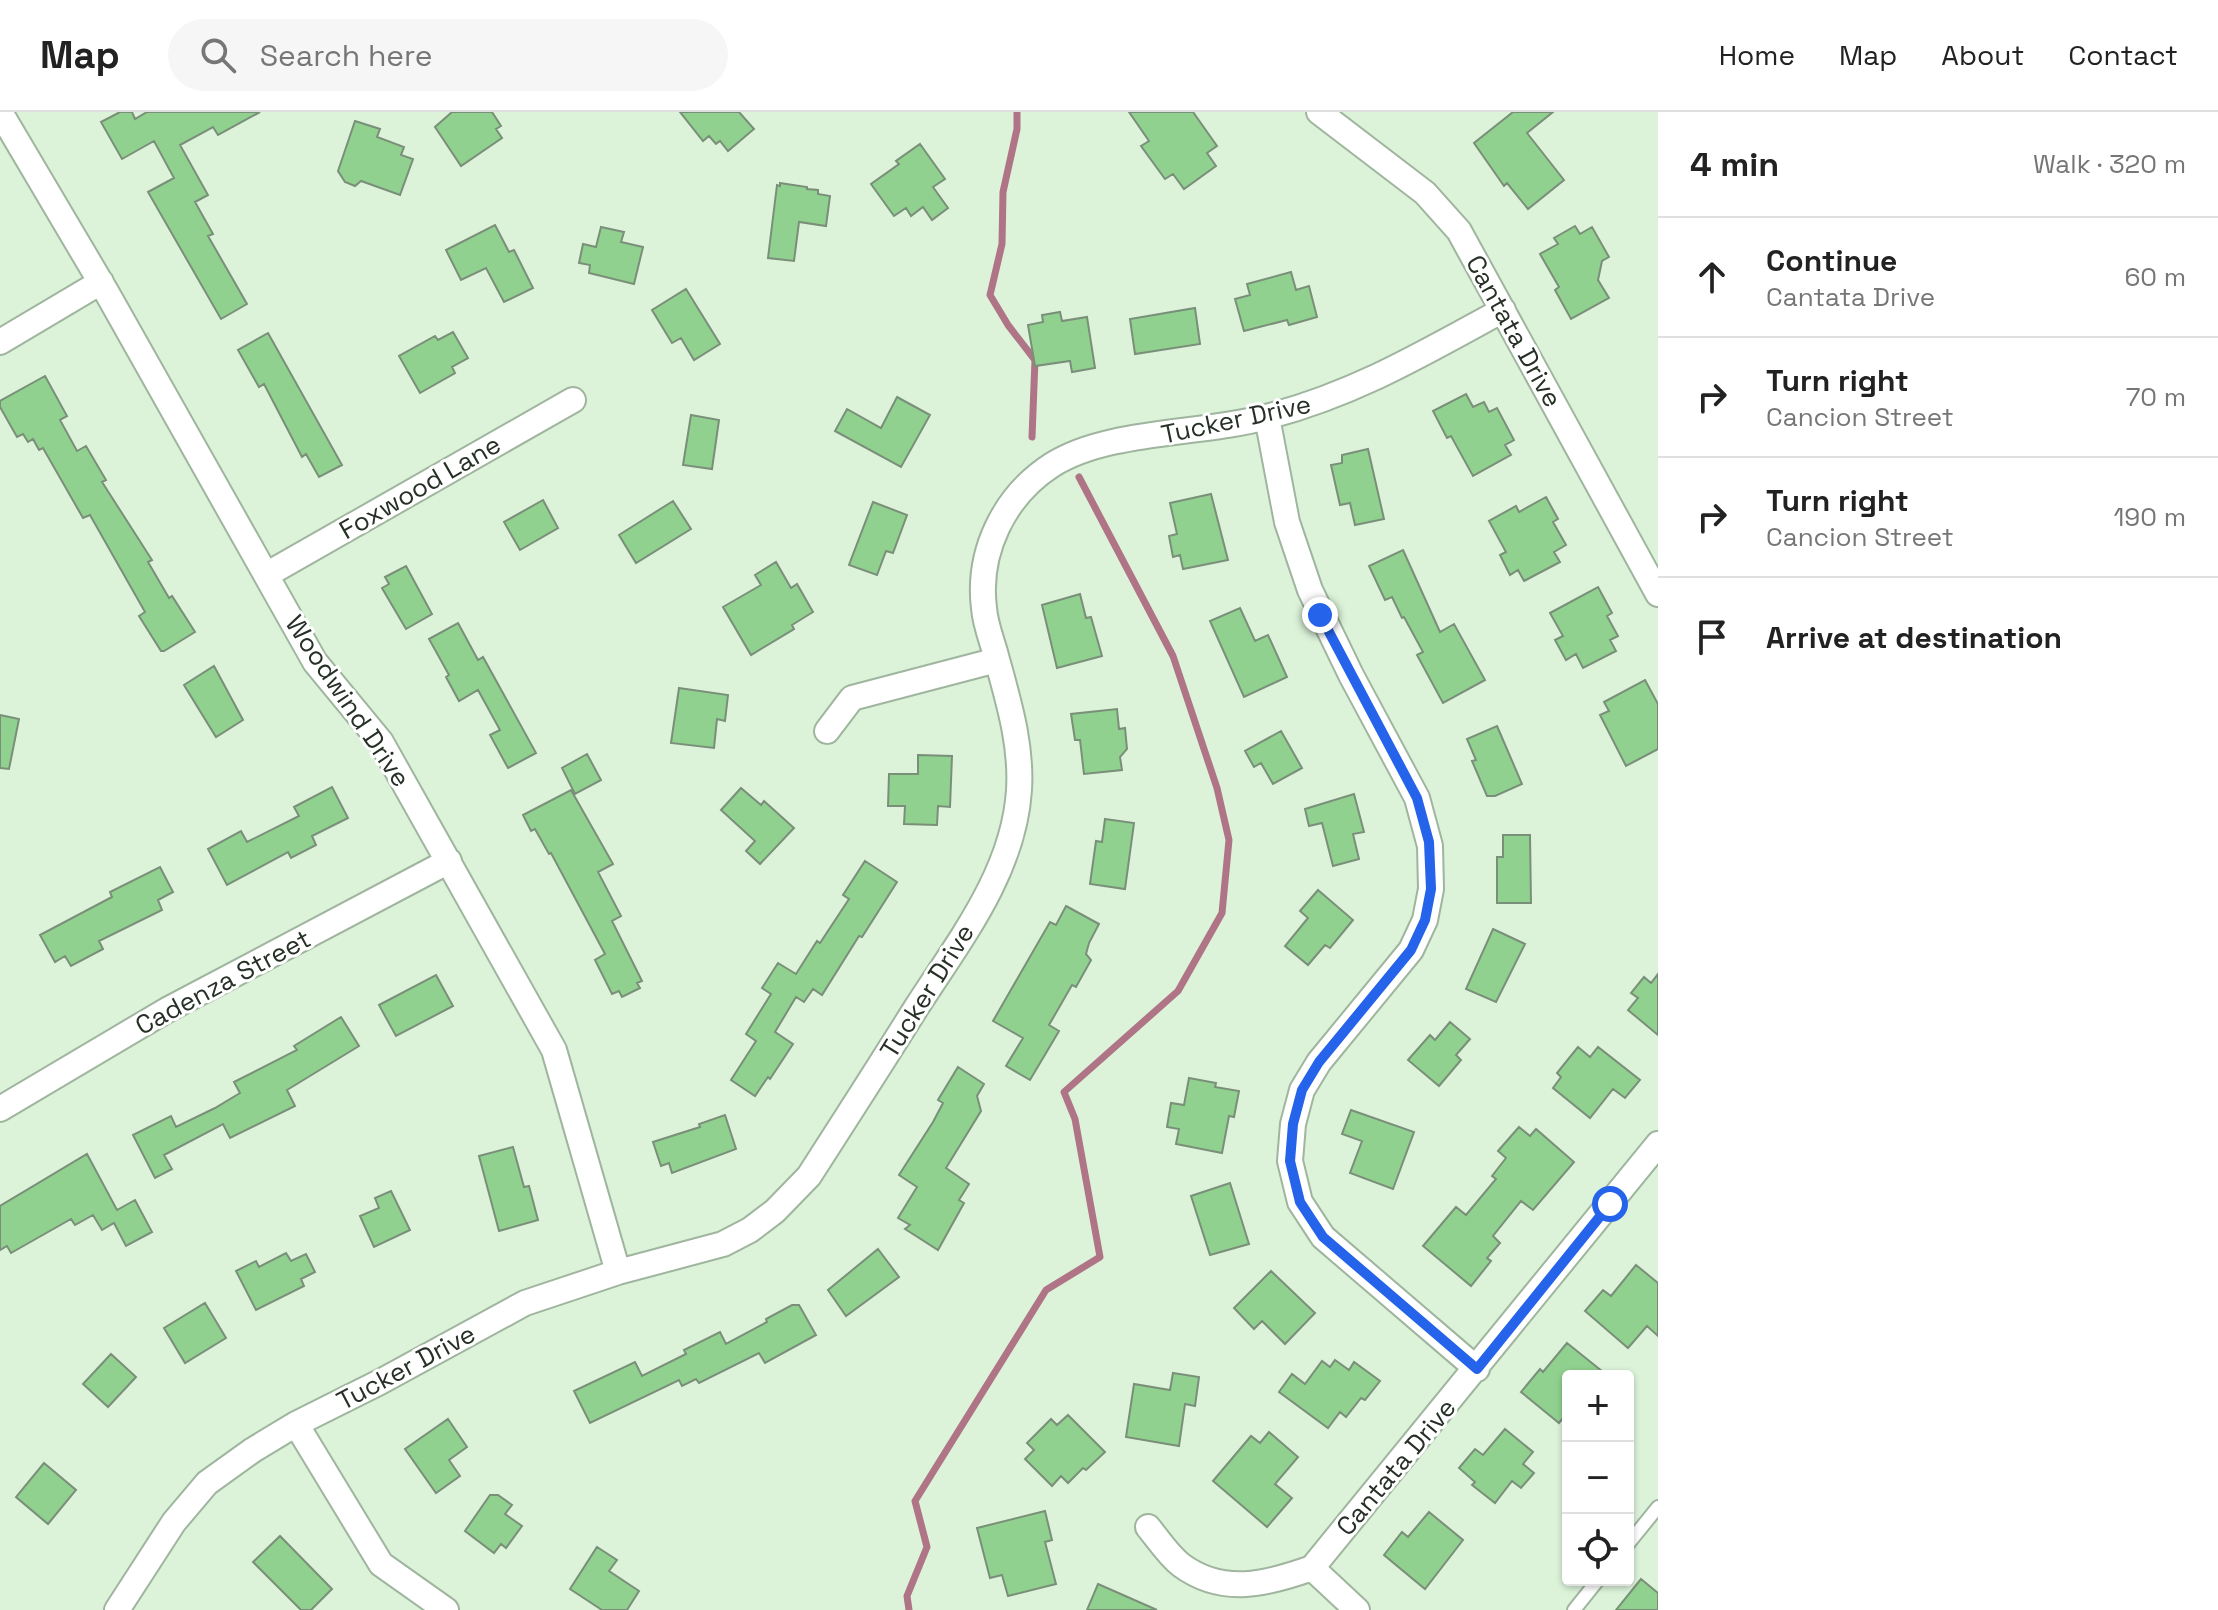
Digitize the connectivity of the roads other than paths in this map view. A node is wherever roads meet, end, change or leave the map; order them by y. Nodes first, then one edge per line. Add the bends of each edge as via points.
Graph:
1 (0, 112) edge
2 (1319, 112) edge
3 (101, 282) junction
4 (1503, 310) junction
5 (0, 342) edge
6 (573, 400) dead end
7 (1267, 417) junction
8 (266, 575) junction
9 (1658, 594) edge
10 (997, 660) junction
11 (827, 731) dead end
12 (449, 861) junction
13 (0, 1109) edge
14 (1658, 1144) edge
15 (618, 1272) junction
16 (1477, 1369) junction
17 (296, 1424) junction
18 (1658, 1507) edge
19 (1148, 1527) dead end
20 (1634, 1537) edge
21 (1312, 1568) junction
22 (1593, 1586) edge
23 (117, 1610) edge
24 (446, 1610) edge
25 (1357, 1610) edge
26 (1574, 1610) edge

1 - 3 street, Woodwind Drive
2 - 4 street, Cantata Drive via 1425,193 1459,231
3 - 5 street
3 - 8 street, Woodwind Drive
4 - 7 street, Tucker Drive via 1372,381
4 - 9 street, Cantata Drive
6 - 8 street, Foxwood Lane
7 - 10 street, Tucker Drive via 1109,444 1074,454 1031,481 1000,520 988,549 984,609
7 - 16 street via 1287,522 1310,590 1417,798 1430,846 1425,920 1411,950 1302,1090 1290,1161 1300,1202 1323,1237
8 - 12 street, Woodwind Drive via 315,662 381,742
10 - 11 street via 852,698
10 - 15 street, Tucker Drive via 1016,732 1020,789 1010,843 980,907 809,1176 775,1211 723,1244
12 - 13 street, Cadenza Street via 167,1010
12 - 15 street, Woodwind Drive via 554,1050
14 - 16 street, Cantata Drive
15 - 17 street, Tucker Drive via 508,1311
16 - 21 street, Cantata Drive
17 - 23 street, Tucker Drive via 207,1483 174,1522
17 - 24 street via 381,1564
18 - 20 lane
19 - 21 street, Cantata Drive via 1180,1564 1209,1579 1244,1586 1272,1583
21 - 25 street
22 - 26 lane

